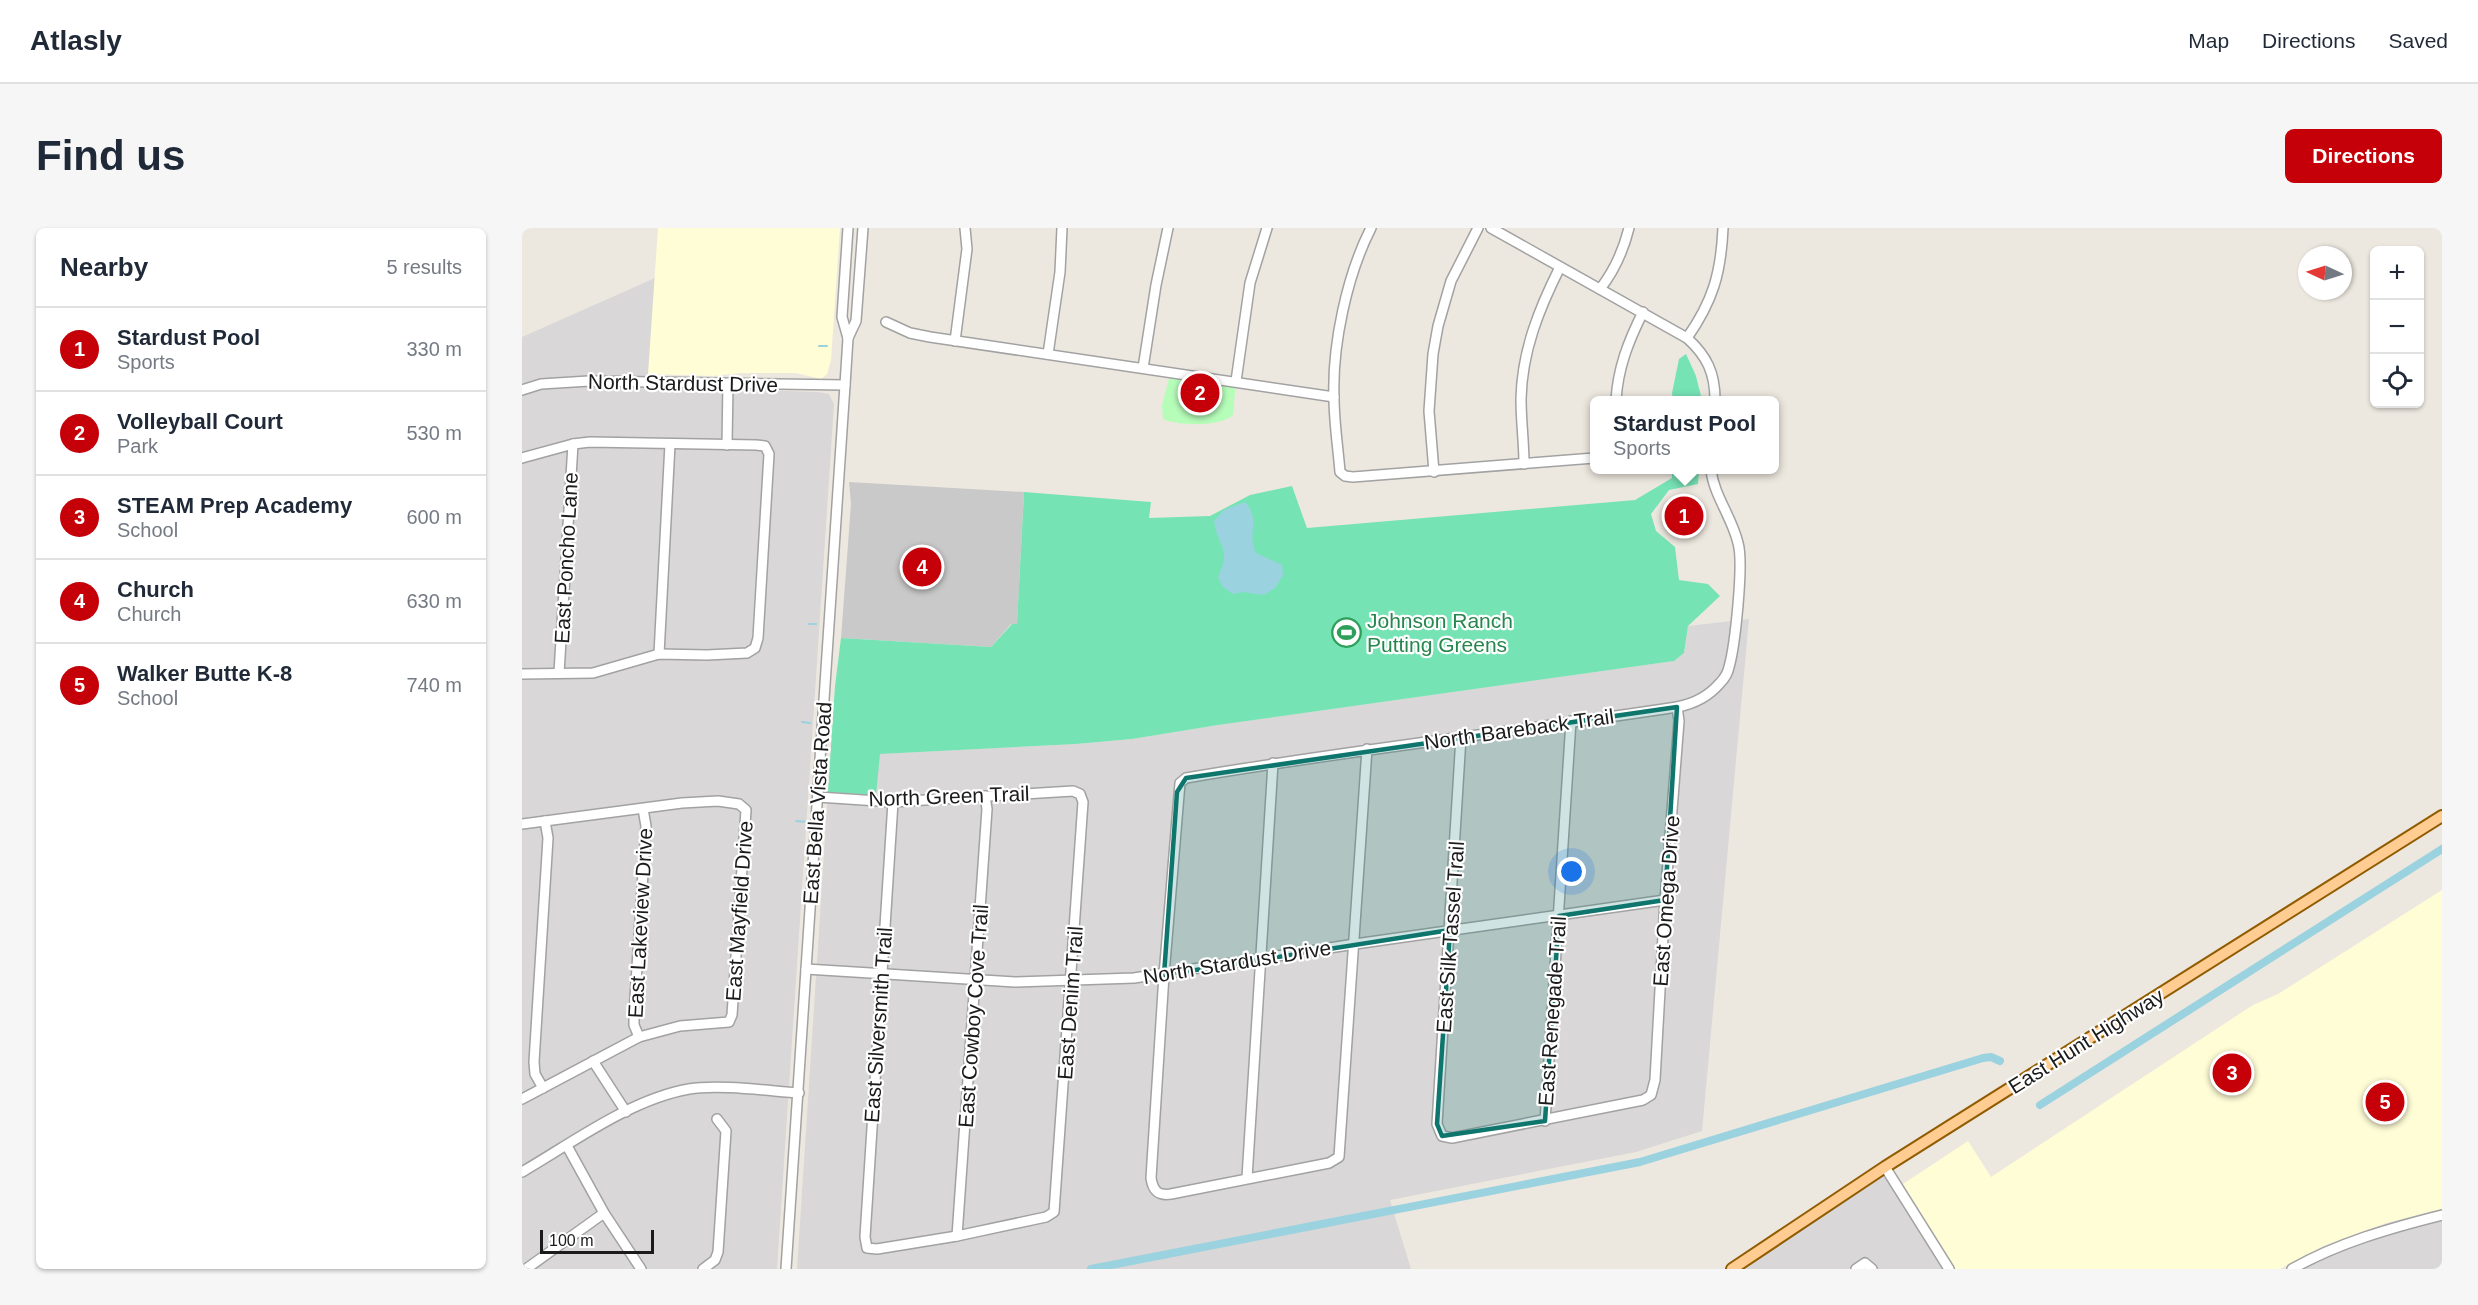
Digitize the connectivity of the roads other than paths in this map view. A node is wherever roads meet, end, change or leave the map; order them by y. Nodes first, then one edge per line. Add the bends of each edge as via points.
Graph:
1 (848, 228) edge
2 (863, 228) edge
3 (965, 228) edge
4 (1062, 228) edge
5 (1168, 228) edge
6 (1267, 228) edge
7 (1371, 228) edge
8 (1478, 228) edge
9 (1491, 228) edge
10 (1629, 228) edge
11 (1723, 228) edge
12 (1560, 267) junction
13 (1600, 289) junction
14 (1642, 312) junction
15 (886, 322) dead end
16 (848, 338) junction
17 (1687, 338) junction
18 (955, 341) junction
19 (1048, 354) junction
20 (1143, 368) junction
21 (1236, 381) junction
22 (728, 383) junction
23 (845, 386) junction
24 (522, 390) edge
25 (1616, 396) edge
26 (1715, 396) edge
27 (1334, 397) junction
28 (573, 444) junction
29 (670, 444) junction
30 (727, 445) junction
31 (522, 458) edge
32 (1590, 458) edge
33 (1524, 464) junction
34 (1434, 472) junction
35 (1712, 474) edge
36 (659, 654) junction
37 (559, 673) junction
38 (522, 674) edge
39 (1677, 707) junction
40 (1571, 721) junction
41 (1461, 738) junction
42 (1367, 749) junction
43 (1273, 763) junction
44 (1080, 794) joint
45 (985, 796) junction
46 (818, 797) junction
47 (893, 802) junction
48 (643, 809) junction
49 (2442, 816) edge
50 (545, 822) junction
51 (522, 824) edge
52 (1665, 900) junction
53 (1558, 916) junction
54 (1450, 930) junction
55 (1355, 944) junction
56 (1260, 959) junction
57 (806, 969) junction
58 (881, 974) junction
59 (1164, 975) junction
60 (975, 981) junction
61 (1071, 981) junction
62 (639, 1036) junction
63 (593, 1061) junction
64 (543, 1088) junction
65 (799, 1093) junction
66 (522, 1099) edge
67 (626, 1112) junction
68 (717, 1119) dead end
69 (1545, 1121) junction
70 (567, 1146) junction
71 (1884, 1167) junction
72 (522, 1172) edge
73 (1247, 1178) junction
74 (604, 1213) junction
75 (2442, 1215) edge
76 (957, 1236) junction
77 (1869, 1266) edge
78 (526, 1269) edge
79 (641, 1269) edge
80 (703, 1269) edge
81 (786, 1269) edge
82 (1732, 1269) edge
83 (1856, 1269) edge
84 (1949, 1269) edge
85 (2292, 1269) edge

1 - 16 street, East Bella Vista Road via 842,317
2 - 16 street, East Bella Vista Road via 856,321
3 - 18 street via 967,249
4 - 19 street
5 - 20 street
6 - 21 street via 1250,283
7 - 27 street via 1343,312
8 - 34 street via 1451,281 1438,326 1429,411
9 - 12 street
10 - 13 street via 1623,251
11 - 17 street via 1720,272 1711,298
12 - 13 street
12 - 33 street via 1534,325 1523,374
13 - 14 street
14 - 17 street
14 - 25 street via 1626,346
15 - 18 street via 910,333
16 - 23 street, East Bella Vista Road
17 - 26 street via 1702,351 1714,374
18 - 19 street
19 - 20 street
20 - 21 street
21 - 27 street
22 - 23 street, North Stardust Drive
22 - 24 street, North Stardust Drive via 568,381
22 - 30 street
23 - 46 street, East Bella Vista Road
27 - 34 street via 1340,472 1345,476
28 - 29 street
28 - 31 street
28 - 37 street, East Poncho Lane
29 - 30 street
29 - 36 street
30 - 36 street via 765,446 769,454 755,648 747,653
32 - 33 street
33 - 34 street
35 - 39 street, North Bareback Trail via 1739,552 1737,615 1729,669 1709,694 1690,705
36 - 37 street via 593,673
37 - 38 street
39 - 40 street, North Bareback Trail
39 - 52 street, East Omega Drive
40 - 41 street, North Bareback Trail
40 - 53 street, East Renegade Trail
41 - 42 street, North Bareback Trail
41 - 54 street, East Silk Tassel Trail
42 - 43 street, North Bareback Trail
42 - 55 street
43 - 56 street
43 - 59 street, North Bareback Trail via 1186,778 1180,783
44 - 45 street, North Green Trail via 1073,790
44 - 61 street, East Denim Trail via 1083,802
45 - 47 street, North Green Trail
45 - 60 street, East Cowboy Cove Trail
46 - 47 street, North Green Trail
46 - 57 street, East Bella Vista Road
47 - 58 street, East Silversmith Trail
48 - 50 street
48 - 62 street, East Lakeview Drive via 646,826 634,1014
48 - 62 street, East Mayfield Drive via 718,801 739,804 746,810 729,1022 680,1026
49 - 71 main road, East Hunt Highway
50 - 51 street
50 - 64 street via 548,838 534,1062
52 - 53 street, North Stardust Drive
52 - 69 street, East Omega Drive via 1651,1095
53 - 54 street, North Stardust Drive
53 - 69 street, East Renegade Trail
54 - 55 street, North Stardust Drive
54 - 69 street, East Silk Tassel Trail via 1437,1124 1442,1136 1452,1138
55 - 56 street, North Stardust Drive
55 - 73 street via 1339,1158
56 - 59 street, North Stardust Drive
56 - 73 street
57 - 58 street, North Stardust Drive
57 - 65 street, East Bella Vista Road
58 - 60 street, North Stardust Drive
58 - 76 street, East Silversmith Trail via 867,1248
59 - 61 street, North Stardust Drive
59 - 73 street via 1153,1188 1163,1195
60 - 61 street, North Stardust Drive
60 - 76 street, East Cowboy Cove Trail
61 - 76 street, East Denim Trail via 1054,1212
62 - 63 street
63 - 64 street
63 - 67 street
64 - 66 street
65 - 67 street via 692,1088
65 - 81 street, East Bella Vista Road
67 - 70 street
68 - 80 street via 726,1131 718,1252 715,1260
70 - 72 street
70 - 74 street
71 - 82 main road, East Hunt Highway
71 - 84 street
74 - 78 street
74 - 79 street
75 - 85 street via 2334,1248
77 - 83 street

